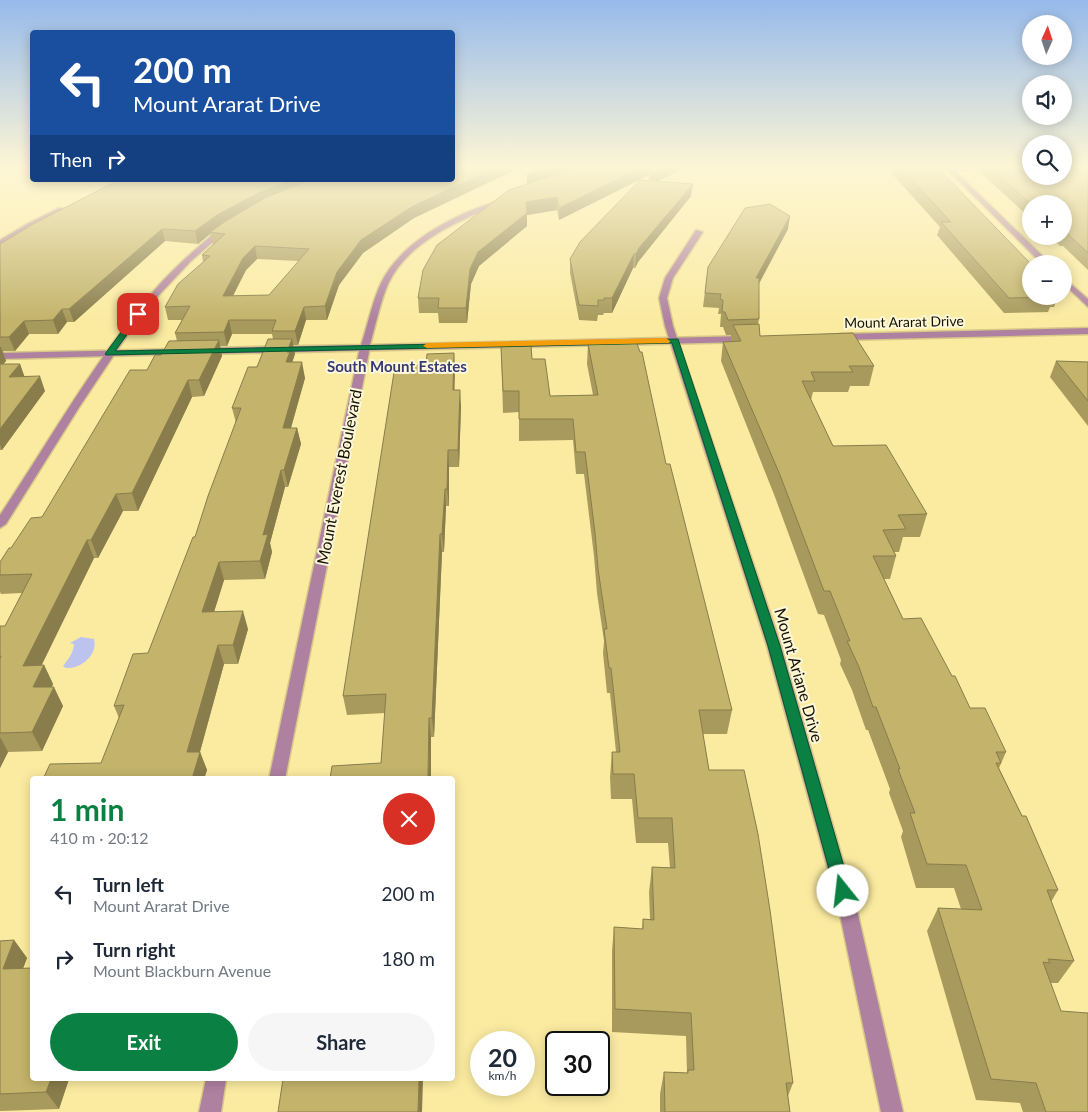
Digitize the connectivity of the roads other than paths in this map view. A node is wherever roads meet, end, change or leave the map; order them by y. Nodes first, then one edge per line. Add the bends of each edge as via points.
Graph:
1 (44, 218) edge
2 (460, 218) edge
3 (1000, 218) edge
4 (232, 225) edge
5 (699, 232) dead end
6 (0, 243) edge
7 (1038, 255) edge
8 (1072, 288) edge
9 (1088, 304) edge
10 (1088, 331) edge
11 (834, 338) edge
12 (755, 339) edge
13 (675, 341) junction
14 (365, 347) junction
15 (109, 354) junction
16 (0, 356) edge
17 (14, 502) junction
18 (0, 503) edge
19 (0, 524) edge
20 (278, 776) edge
21 (216, 1081) edge
22 (210, 1112) edge
23 (892, 1112) edge

1 - 6 street
2 - 14 street, Mount Everest Boulevard via 441,228 404,257 386,279
3 - 7 street
4 - 15 street via 195,252 149,301
5 - 13 street, Mount Ariane Drive via 669,278 663,298
8 - 9 street
10 - 11 street, Mount Ararat Drive
12 - 13 street
13 - 14 street
13 - 23 street, Mount Ariane Drive via 774,646 848,910
14 - 15 street
14 - 20 street, Mount Everest Boulevard
15 - 16 street
15 - 17 street
17 - 18 street
17 - 19 street
21 - 22 street

